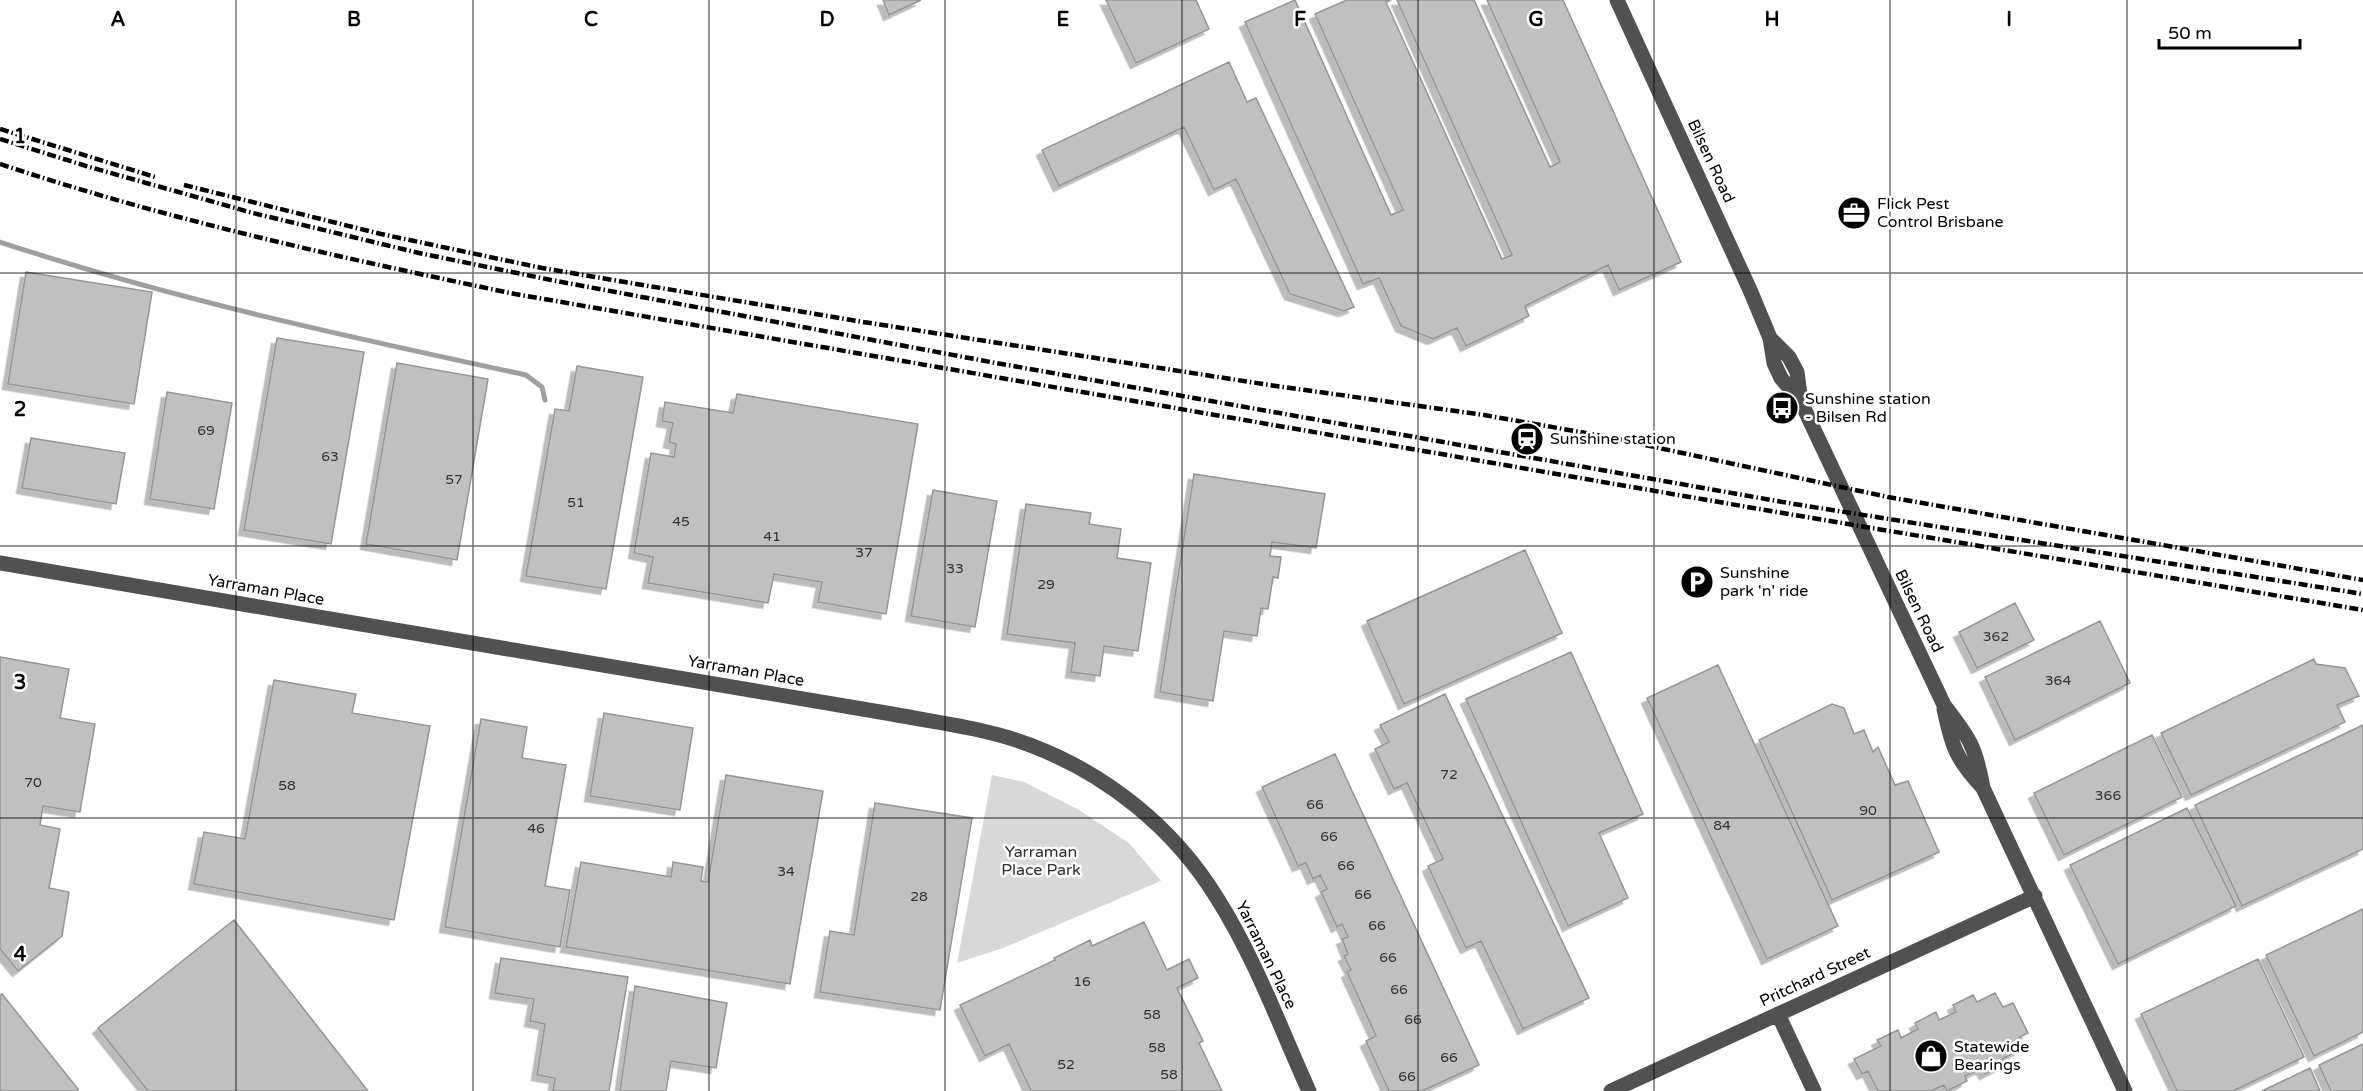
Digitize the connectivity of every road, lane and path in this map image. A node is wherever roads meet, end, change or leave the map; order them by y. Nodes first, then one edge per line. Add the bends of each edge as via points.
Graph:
1 (1617, 0) edge
2 (0, 563) edge
3 (2035, 896) junction
4 (1778, 1014) junction
5 (1309, 1091) edge
6 (1611, 1091) edge
7 (1814, 1091) edge
8 (2125, 1091) edge

1 - 3 street, Bilsen Road via 1770,338 1789,357 1797,372 1801,402 1944,705 1966,733 1977,756 1983,788
2 - 5 street, Yarraman Place via 881,712 984,731 1030,745 1111,786 1147,815 1197,868 1235,928
3 - 4 street, Pritchard Street
3 - 8 street, Bilsen Road
4 - 6 street, Pritchard Street
4 - 7 street

